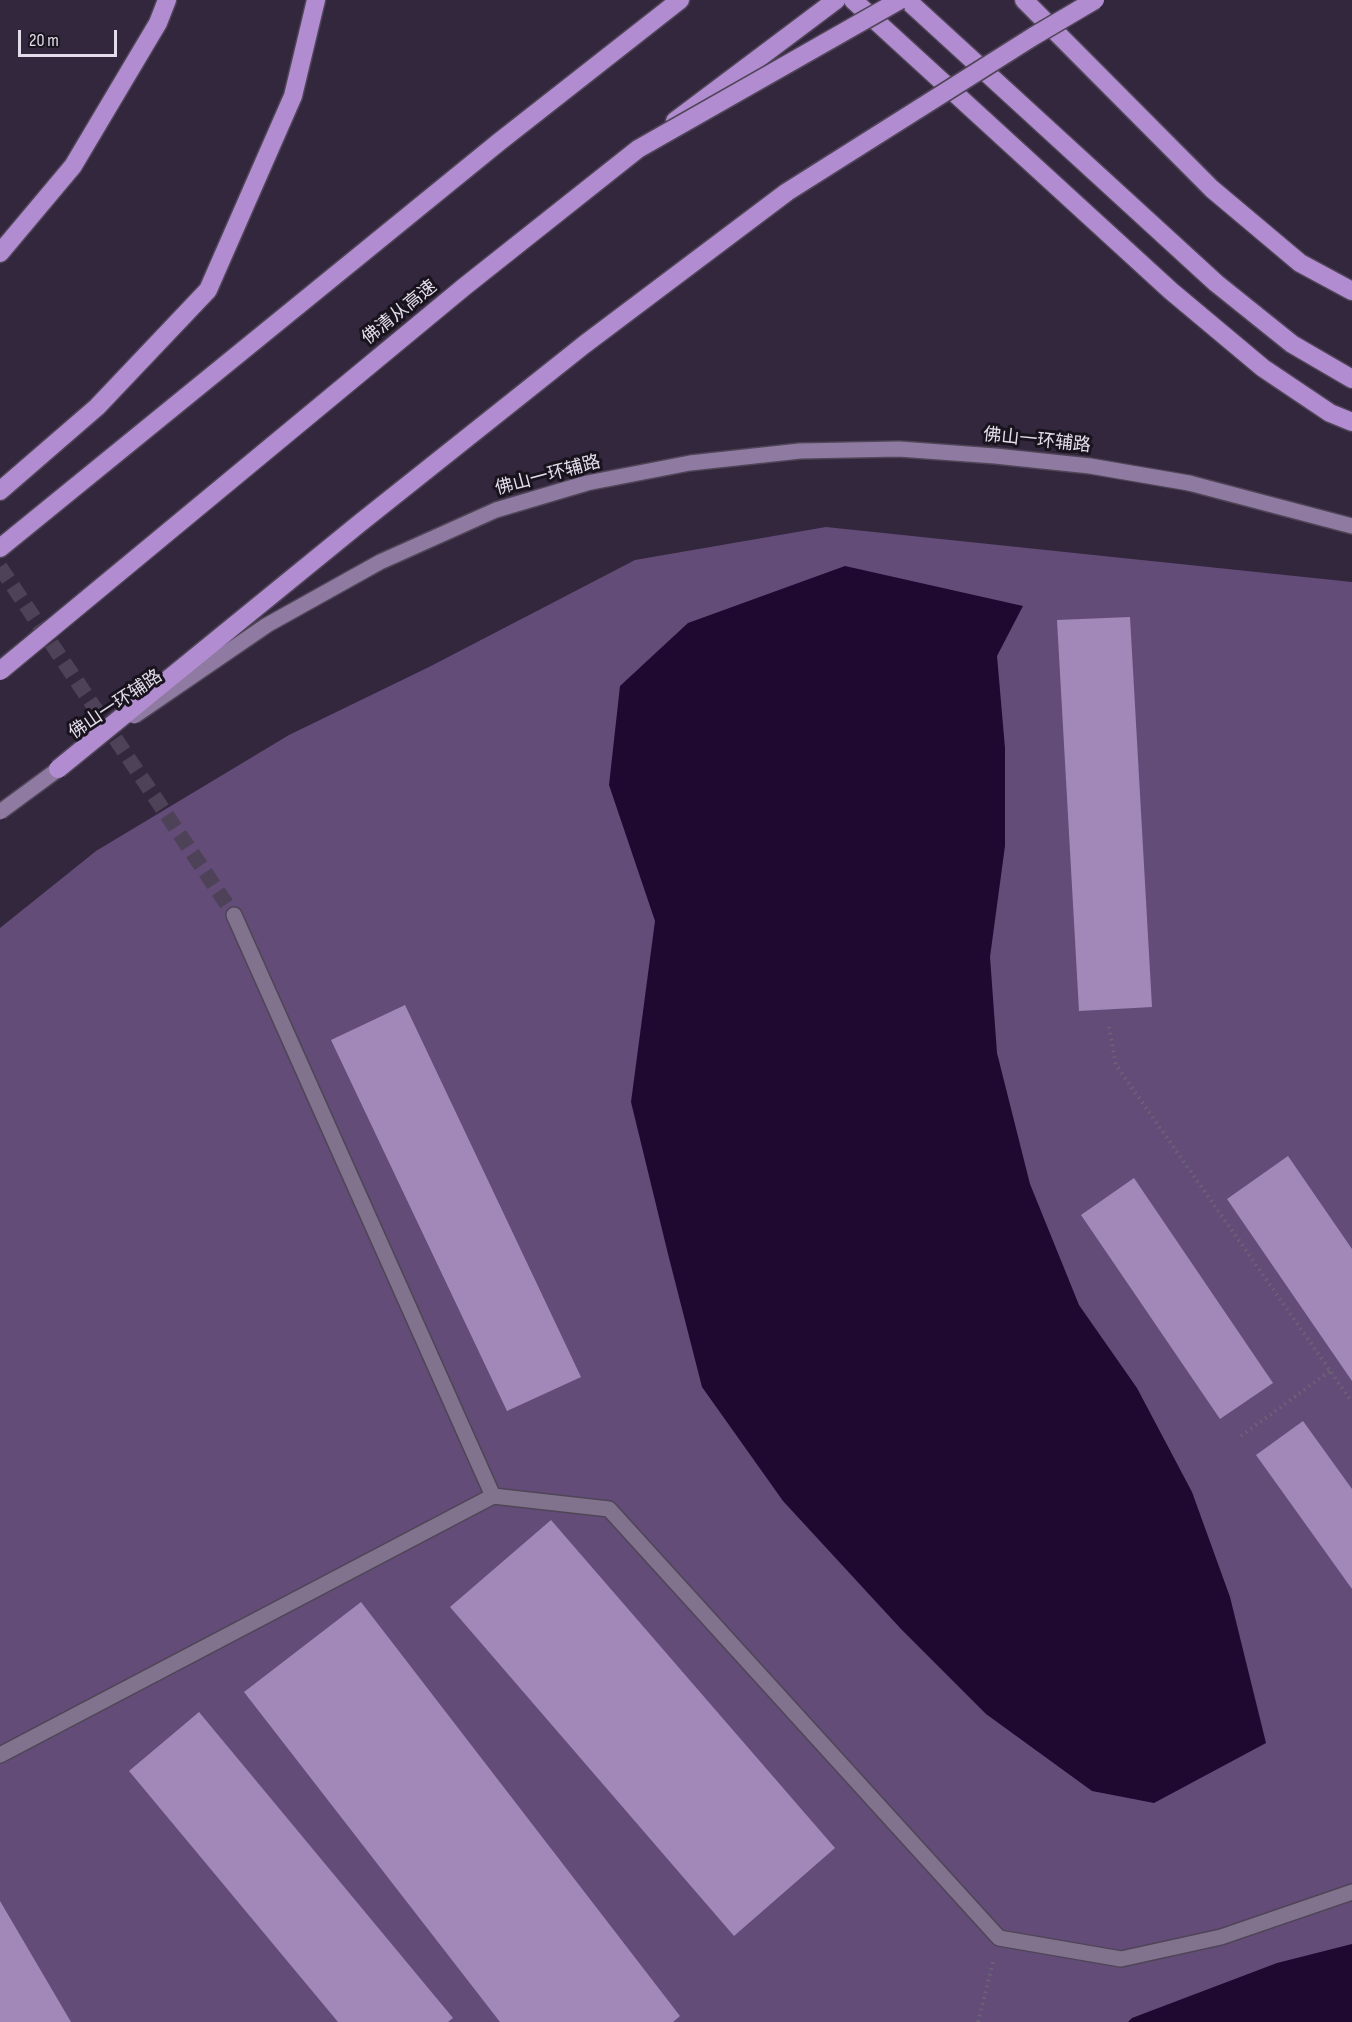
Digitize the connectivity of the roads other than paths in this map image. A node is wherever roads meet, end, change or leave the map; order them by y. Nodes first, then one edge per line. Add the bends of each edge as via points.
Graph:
1 (167, 0) edge
2 (316, 0) edge
3 (680, 0) edge
4 (836, 0) edge
5 (853, 0) edge
6 (900, 0) edge
7 (907, 0) edge
8 (1024, 0) edge
9 (1095, 0) edge
10 (638, 149) junction
11 (0, 253) edge
12 (1352, 291) edge
13 (1352, 379) edge
14 (1352, 422) edge
15 (0, 491) edge
16 (1352, 526) edge
17 (0, 548) edge
18 (0, 671) edge
19 (58, 769) junction
20 (0, 812) edge
21 (234, 915) tunnel mouth
22 (493, 1496) junction
23 (0, 1755) edge
24 (1352, 1892) edge

1 - 11 highway via 158,23 73,166
2 - 15 highway via 293,96 208,290 98,407
3 - 17 highway via 525,121
4 - 10 highway, 佛清从高速, bridge
5 - 14 highway via 1180,299 1263,368 1330,413
6 - 10 highway, bridge
7 - 13 highway via 1216,283 1292,344
8 - 12 highway via 1212,189 1300,263
9 - 19 highway, bridge via 787,192 585,344
10 - 18 highway, 佛清从高速, bridge via 464,287
16 - 19 main road, 佛山一环辅路, bridge via 1189,483 1090,466 995,456 899,449 800,451 690,463 587,483 496,510 380,562 267,625
19 - 20 main road, 佛山一环辅路, bridge
21 - 22 street
22 - 23 street
22 - 24 street via 609,1509 999,1938 1121,1959 1221,1937

